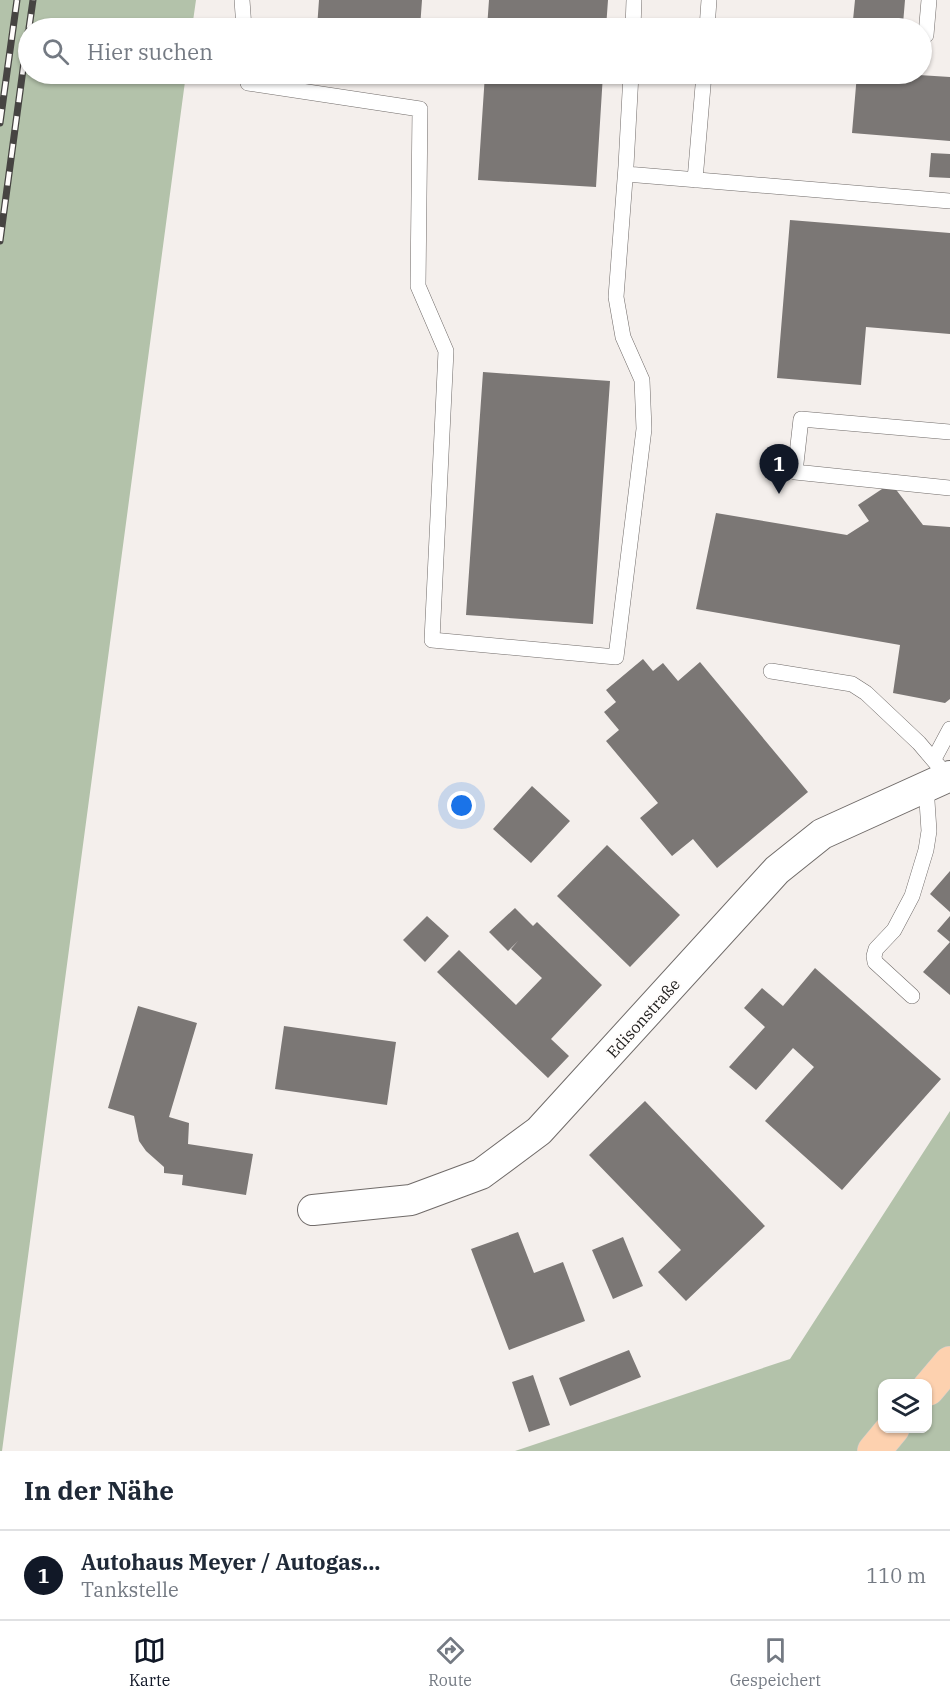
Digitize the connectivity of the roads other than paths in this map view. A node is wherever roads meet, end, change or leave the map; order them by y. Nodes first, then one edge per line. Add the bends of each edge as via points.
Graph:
1 (242, 0) edge
2 (634, 0) edge
3 (709, 0) edge
4 (929, 0) edge
5 (243, 18) edge
6 (633, 18) edge
7 (708, 18) edge
8 (927, 18) edge
9 (255, 84) edge
10 (630, 84) edge
11 (703, 84) edge
12 (626, 174) junction
13 (695, 180) junction
14 (950, 201) edge
15 (950, 432) edge
16 (950, 488) edge
17 (771, 671) dead end
18 (950, 729) edge
19 (940, 775) edge
20 (912, 996) dead end
21 (313, 1210) dead end
22 (950, 1363) edge
23 (932, 1383) edge
24 (889, 1433) edge
25 (874, 1451) edge

1 - 5 lane
2 - 6 lane
3 - 7 lane
4 - 8 lane
9 - 12 lane via 420,109 418,286 446,351 432,640 616,657 644,429 642,380 623,337 616,297
10 - 12 lane
11 - 13 lane
12 - 13 lane
13 - 14 lane
15 - 16 lane via 801,419 795,472
17 - 19 lane via 852,684 907,731
18 - 19 lane
19 - 20 lane via 926,850 912,896 874,956 875,962
19 - 21 street, Edisonstraße via 822,834 777,870 539,1131 481,1174 411,1200
22 - 23 main road
24 - 25 main road

